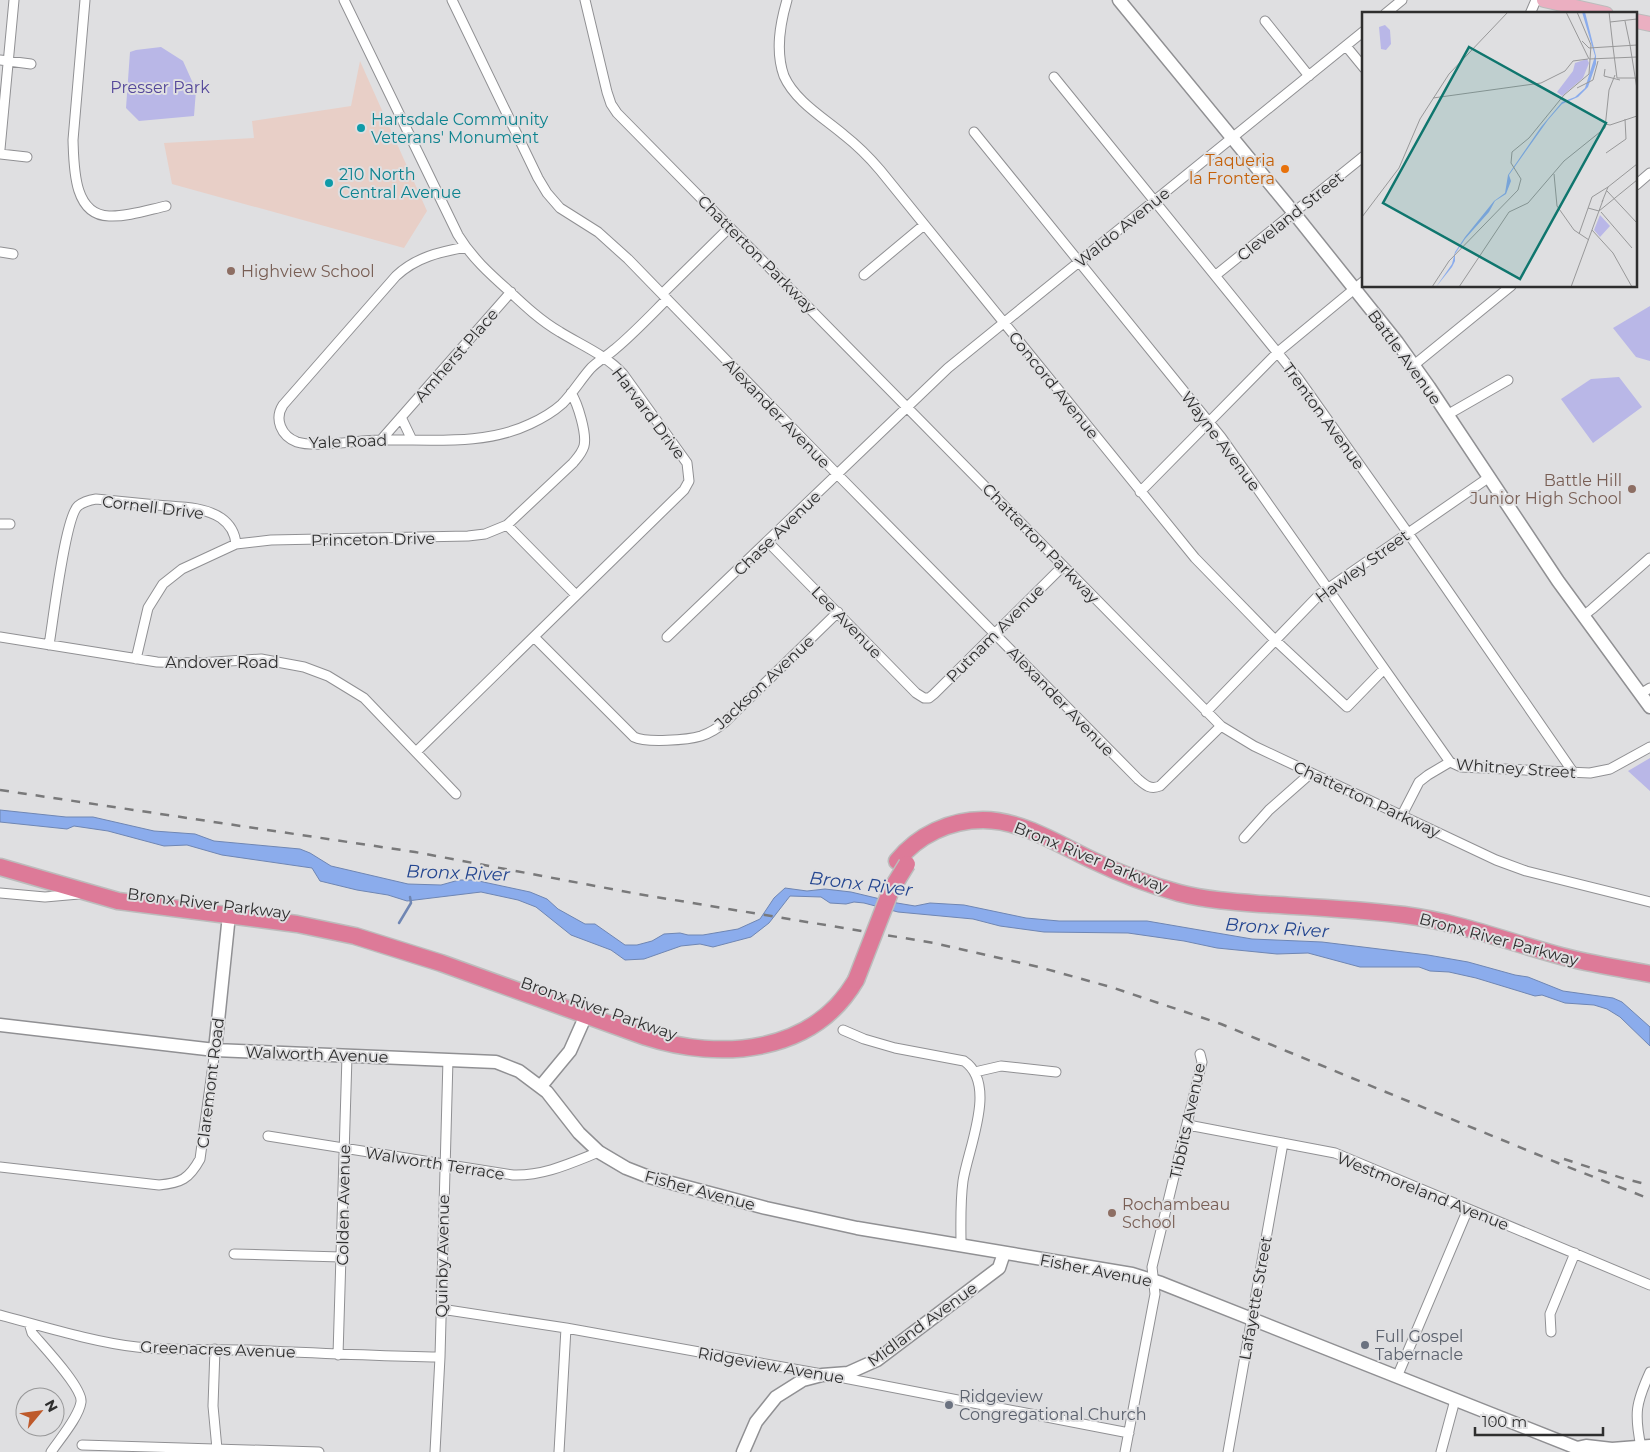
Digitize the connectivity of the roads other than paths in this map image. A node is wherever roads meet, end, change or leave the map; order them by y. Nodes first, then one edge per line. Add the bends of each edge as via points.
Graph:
1 (14, 0) edge
2 (85, 0) edge
3 (344, 0) edge
4 (452, 0) edge
5 (585, 0) edge
6 (787, 0) edge
7 (1119, 0) edge
8 (1402, 0) edge
9 (1536, 0) edge
10 (1544, 0) edge
11 (1387, 12) edge
12 (1531, 12) edge
13 (1597, 12) edge
14 (1265, 21) dead end
15 (1362, 33) edge
16 (1346, 46) junction
17 (5, 60) edge
18 (31, 64) dead end
19 (1362, 66) edge
20 (1309, 76) junction
21 (1054, 77) dead end
22 (974, 132) dead end
23 (1232, 137) junction
24 (0, 149) edge
25 (0, 154) edge
26 (27, 157) dead end
27 (1362, 158) edge
28 (1650, 174) edge
29 (1638, 183) edge
30 (1155, 200) junction
31 (166, 206) dead end
32 (1294, 213) junction
33 (924, 225) junction
34 (730, 227) junction
35 (466, 247) junction
36 (0, 252) edge
37 (13, 254) dead end
38 (1079, 262) junction
39 (864, 275) dead end
40 (1216, 275) junction
41 (1359, 285) edge
42 (1510, 288) edge
43 (510, 292) junction
44 (665, 296) junction
45 (1004, 323) junction
46 (1278, 352) junction
47 (604, 358) junction
48 (1414, 365) junction
49 (1508, 380) dead end
50 (572, 393) junction
51 (908, 407) junction
52 (1447, 415) junction
53 (401, 417) junction
54 (1209, 422) junction
55 (381, 440) junction
56 (412, 440) junction
57 (838, 475) junction
58 (1488, 478) junction
59 (1140, 492) junction
60 (0, 524) edge
61 (10, 524) dead end
62 (507, 525) junction
63 (1408, 534) junction
64 (768, 542) junction
65 (236, 544) junction
66 (1650, 558) edge
67 (1063, 566) junction
68 (1328, 589) junction
69 (576, 595) junction
70 (838, 612) junction
71 (1583, 616) junction
72 (995, 634) junction
73 (0, 637) edge
74 (534, 637) junction
75 (667, 637) dead end
76 (1275, 640) junction
77 (50, 645) junction
78 (136, 659) junction
79 (1384, 669) junction
80 (1645, 691) edge
81 (926, 699) joint
82 (1650, 707) edge
83 (1206, 712) junction
84 (1221, 726) junction
85 (1650, 747) edge
86 (416, 752) junction
87 (1450, 762) junction
88 (1573, 772) junction
89 (1311, 773) junction
90 (456, 794) dead end
91 (1402, 815) junction
92 (1244, 838) dead end
93 (0, 857) edge
94 (902, 862) junction
95 (0, 868) edge
96 (0, 893) edge
97 (89, 894) junction
98 (1650, 902) edge
99 (229, 910) junction
100 (1650, 974) edge
101 (852, 978) junction
102 (1650, 984) edge
103 (586, 1015) junction
104 (0, 1025) edge
105 (843, 1030) dead end
106 (215, 1050) junction
107 (1200, 1054) dead end
108 (347, 1056) junction
109 (448, 1059) junction
110 (974, 1072) junction
111 (1056, 1072) dead end
112 (541, 1086) junction
113 (1188, 1125) junction
114 (268, 1136) dead end
115 (1282, 1143) junction
116 (344, 1148) junction
117 (599, 1152) junction
118 (445, 1164) junction
119 (0, 1168) edge
120 (1468, 1209) junction
121 (961, 1246) junction
122 (1004, 1253) junction
123 (234, 1254) dead end
124 (1575, 1254) junction
125 (341, 1257) junction
126 (1153, 1280) junction
127 (1650, 1285) edge
128 (441, 1309) junction
129 (0, 1315) edge
130 (1251, 1319) junction
131 (29, 1322) junction
132 (566, 1328) junction
133 (1551, 1332) dead end
134 (215, 1350) junction
135 (338, 1355) junction
136 (440, 1357) junction
137 (1650, 1372) edge
138 (829, 1375) junction
139 (1397, 1377) junction
140 (1455, 1400) junction
141 (1129, 1433) junction
142 (82, 1444) dead end
143 (94, 1449) edge
144 (217, 1449) junction
145 (1644, 1449) edge
146 (1579, 1450) edge
147 (51, 1452) edge
148 (320, 1452) edge
149 (435, 1452) edge
150 (559, 1452) edge
151 (743, 1452) edge
152 (1125, 1452) edge
153 (1228, 1452) edge
154 (1441, 1452) edge

1 - 17 street
2 - 31 street via 73,140 74,163 83,203 90,210 108,216
3 - 35 street, Harvard Drive
4 - 44 street, Alexander Avenue via 547,193 564,212 607,240
5 - 34 street, Chatterton Parkway via 607,92 614,108
6 - 33 street, Concord Avenue via 780,31 780,49 782,67 789,84 799,98 865,154
7 - 23 street, Battle Avenue
8 - 11 street
9 - 12 street
10 - 13 main road
14 - 20 street
15 - 16 street, Waldo Avenue
16 - 19 street
16 - 20 street, Waldo Avenue
17 - 18 street
17 - 24 street
20 - 23 street, Waldo Avenue
21 - 30 street, Trenton Avenue
22 - 38 street, Wayne Avenue
23 - 30 street, Waldo Avenue
23 - 32 street, Battle Avenue
25 - 26 street
27 - 32 street, Cleveland Street
28 - 29 street
30 - 38 street, Waldo Avenue
30 - 40 street, Trenton Avenue
32 - 40 street, Cleveland Street
32 - 41 street, Battle Avenue
33 - 39 street
33 - 45 street, Concord Avenue
34 - 44 street, Yale Road
34 - 51 street, Chatterton Parkway
35 - 43 street, Harvard Drive
35 - 55 street, Yale Road via 423,257 406,267 278,414 282,430 298,442
36 - 37 street
38 - 45 street, Waldo Avenue
38 - 54 street, Wayne Avenue
40 - 46 street, Trenton Avenue
41 - 46 street
41 - 48 street, Battle Avenue
42 - 48 street
43 - 47 street, Harvard Drive via 548,324
43 - 53 street, Amherst Place
44 - 47 street, Yale Road
44 - 57 street, Alexander Avenue
45 - 51 street, Waldo Avenue via 948,368
45 - 59 street, Concord Avenue
46 - 54 street
46 - 63 street, Trenton Avenue
47 - 50 street, Yale Road via 591,368
47 - 69 street, Harvard Drive via 623,374 684,458 689,481 684,490
48 - 52 street, Battle Avenue
49 - 52 street
50 - 56 street, Yale Road via 564,403 541,419 516,431 484,438
50 - 62 street, Princeton Drive via 585,434 584,448 573,463
51 - 57 street, Chase Avenue
51 - 67 street, Chatterton Parkway
52 - 58 street, Battle Avenue
53 - 55 street, Amherst Place
53 - 56 street, Amherst Place
54 - 59 street
54 - 68 street, Wayne Avenue
55 - 56 street, Yale Road
57 - 64 street, Chase Avenue
57 - 72 street, Alexander Avenue
58 - 63 street, Hawley Street
58 - 71 street, Battle Avenue
59 - 76 street, Concord Avenue via 1195,558
60 - 61 street
62 - 65 street, Princeton Drive via 468,536 271,540
62 - 69 street
63 - 68 street, Hawley Street
63 - 88 street, Trenton Avenue
64 - 70 street, Lee Avenue
64 - 75 street, Chase Avenue
65 - 77 street, Cornell Drive via 227,523 201,511 88,500 72,514
65 - 78 street, Princeton Drive via 182,569 163,584 148,608
66 - 71 street
67 - 72 street, Putnam Avenue
67 - 83 street, Chatterton Parkway
68 - 76 street, Hawley Street
68 - 79 street, Wayne Avenue
69 - 74 street, Harvard Drive
70 - 74 street, Jackson Avenue via 720,727 700,736 653,741 643,741 630,734
70 - 81 street, Lee Avenue via 918,696
71 - 80 street, Battle Avenue
72 - 81 street, Putnam Avenue
72 - 84 street, Alexander Avenue via 1148,787 1156,788 1167,781
73 - 77 street, Andover Road
74 - 86 street, Harvard Drive
76 - 79 street, Concord Avenue via 1347,707
76 - 83 street, Hawley Street
77 - 78 street, Andover Road
78 - 86 street, Andover Road via 185,664 261,659 304,667 339,682 364,698
79 - 87 street, Wayne Avenue
80 - 82 street, Battle Avenue
83 - 84 street, Chatterton Parkway
84 - 89 street, Chatterton Parkway
85 - 88 street, Whitney Street via 1604,771
86 - 90 street, Andover Road
87 - 88 street, Whitney Street via 1460,767
87 - 91 street, Whitney Street via 1419,782
89 - 91 street, Chatterton Parkway
89 - 92 street via 1269,810
91 - 98 street, Chatterton Parkway via 1511,865
93 - 99 highway, Bronx River Parkway via 126,892
94 - 100 highway, Bronx River Parkway via 918,841 939,829 968,821 998,821 1028,830 1124,874 1188,895 1419,917 1577,960
94 - 101 highway, Bronx River Parkway, bridge
94 - 102 highway, Bronx River Parkway via 946,837 974,830 997,831 1025,839 1128,886 1186,904 1216,910 1388,923 1426,929 1570,969
95 - 97 highway, Bronx River Parkway
96 - 97 street via 34,897
97 - 99 highway, Bronx River Parkway via 133,904
99 - 101 highway, Bronx River Parkway via 319,918 378,932 654,1029 698,1039 749,1038 792,1025 823,1006
99 - 103 highway, Bronx River Parkway via 376,942
99 - 106 street, Claremont Road
101 - 103 highway, Bronx River Parkway via 838,1005 815,1025 779,1040 742,1049 711,1050 674,1045
103 - 112 street via 567,1057
104 - 106 street, Walworth Avenue
105 - 110 street via 895,1048 964,1061
106 - 108 street, Walworth Avenue
106 - 119 street, Claremont Road via 200,1159 184,1180 159,1185
107 - 113 street, Tibbits Avenue via 1202,1062
108 - 109 street, Walworth Avenue
108 - 116 street, Colden Avenue
109 - 112 street, Walworth Avenue via 496,1062 519,1071
109 - 118 street, Quinby Avenue
110 - 111 street via 1001,1066
110 - 121 street via 980,1089 979,1108 962,1194
112 - 117 street, Walworth Avenue
113 - 115 street, Westmoreland Avenue
113 - 126 street, Tibbits Avenue via 1152,1267
114 - 116 street, Walworth Terrace
115 - 120 street, Westmoreland Avenue via 1335,1154
115 - 130 street, Lafayette Street
116 - 118 street, Walworth Terrace
116 - 125 street, Colden Avenue
117 - 118 street, Walworth Terrace via 548,1172 530,1175 505,1175
117 - 121 street, Fisher Avenue via 649,1177 766,1208
118 - 128 street, Quinby Avenue
120 - 124 street, Westmoreland Avenue
120 - 139 street
121 - 122 street, Fisher Avenue
122 - 126 street, Fisher Avenue
122 - 138 street, Midland Avenue via 999,1268 886,1354 860,1369
123 - 125 street
124 - 127 street, Westmoreland Avenue
124 - 133 street via 1550,1314
125 - 135 street, Colden Avenue
126 - 130 street, Fisher Avenue
126 - 141 street, Tibbits Avenue via 1155,1294
128 - 132 street, Ridgeview Avenue
128 - 136 street, Quinby Avenue
129 - 131 street, Greenacres Avenue
130 - 139 street, Fisher Avenue
130 - 153 street, Lafayette Street
131 - 134 street, Greenacres Avenue via 136,1347
131 - 147 street via 32,1333 77,1387 81,1400 79,1409
132 - 138 street, Ridgeview Avenue
132 - 150 street
134 - 135 street, Greenacres Avenue
134 - 144 street via 213,1406
135 - 136 street, Greenacres Avenue
136 - 149 street, Quinby Avenue
137 - 145 street via 1636,1416
138 - 141 street, Ridgeview Avenue
138 - 151 street, Midland Avenue via 803,1380 776,1397 756,1422
139 - 140 street, Fisher Avenue
140 - 146 street, Fisher Avenue
140 - 154 street
141 - 152 street, Tibbits Avenue
142 - 143 street
143 - 144 street
144 - 148 street
145 - 146 street, Fisher Avenue via 1586,1446

